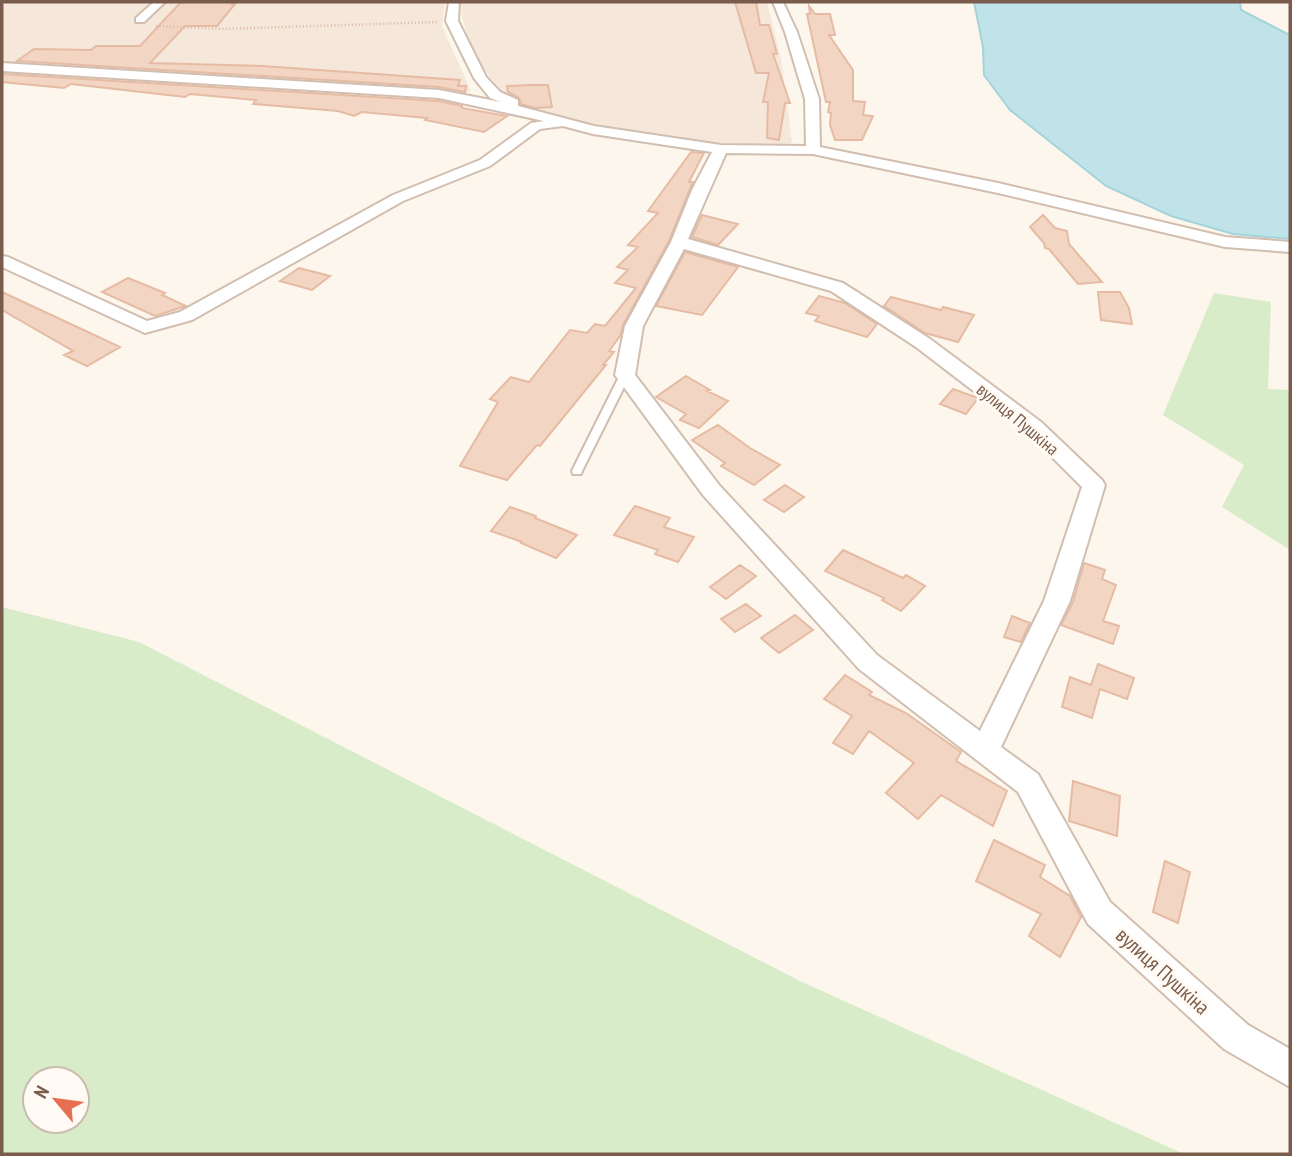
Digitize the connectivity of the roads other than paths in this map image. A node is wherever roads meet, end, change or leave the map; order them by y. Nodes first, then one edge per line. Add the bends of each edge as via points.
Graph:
1 (160, 2) edge
2 (454, 2) edge
3 (778, 2) edge
4 (140, 20) road end
5 (2, 67) edge
6 (533, 113) junction
7 (565, 122) junction
8 (721, 149) junction
9 (813, 150) junction
10 (679, 242) junction
11 (1290, 247) edge
12 (2, 261) edge
13 (625, 375) junction
14 (577, 471) dead end
15 (985, 751) junction
16 (1290, 1069) edge

1 - 4 street
2 - 6 street via 452,21 480,78 495,96
3 - 9 street via 812,100
5 - 6 street via 439,94
6 - 7 street
7 - 8 street
7 - 12 street via 536,126 485,163 398,198 186,316 145,327
8 - 9 street
8 - 10 street
9 - 11 street via 1225,242
10 - 13 street via 634,326
10 - 15 street, вулиця Пушкіна via 837,287 923,343 1034,427 1094,485 1057,601
13 - 14 lane
13 - 15 street, вулиця Пушкіна via 711,490 868,662
15 - 16 street, вулиця Пушкіна via 1028,783 1099,913 1236,1037

